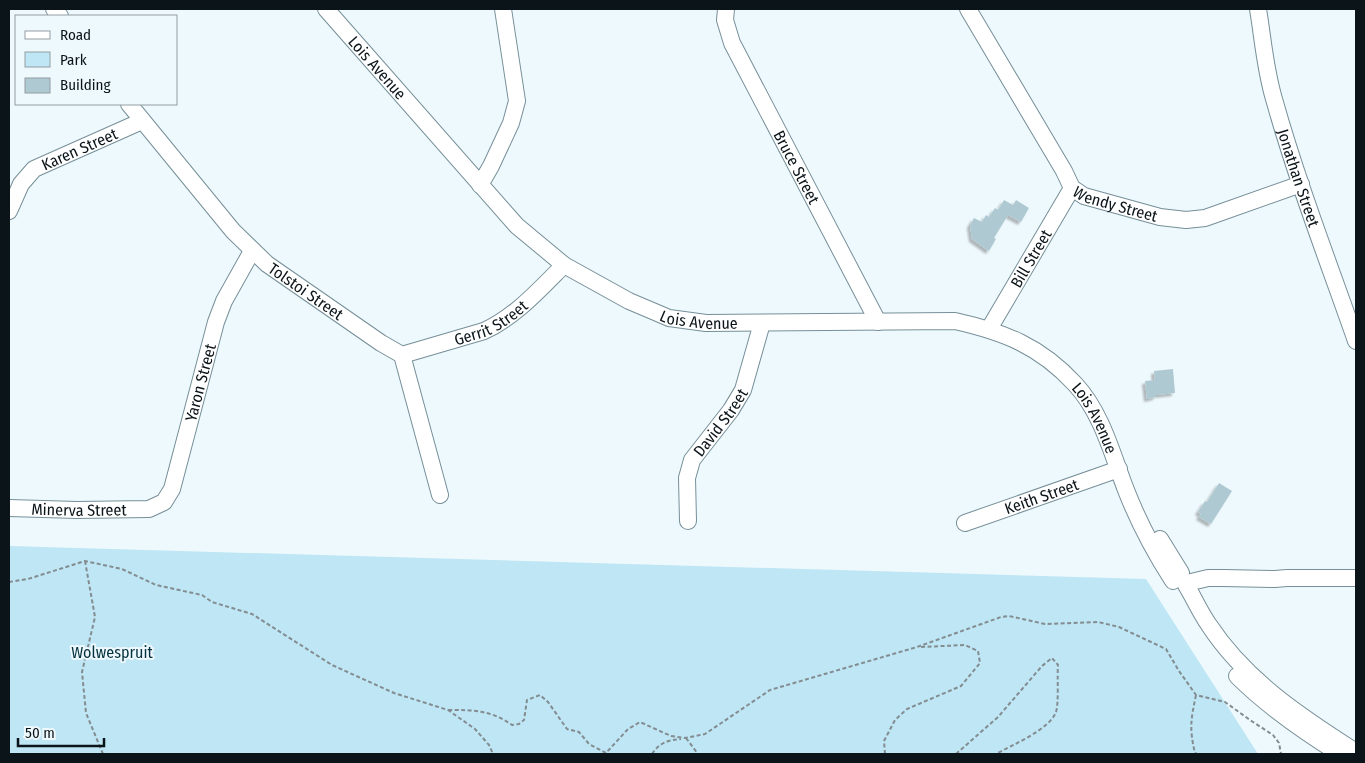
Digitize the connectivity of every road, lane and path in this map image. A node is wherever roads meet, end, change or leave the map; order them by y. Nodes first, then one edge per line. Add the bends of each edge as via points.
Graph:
1 (326, 9) edge
2 (503, 9) edge
3 (726, 9) edge
4 (968, 9) edge
5 (1258, 9) edge
6 (130, 105) edge
7 (142, 121) junction
8 (1301, 184) junction
9 (480, 185) junction
10 (1072, 188) junction
11 (9, 211) edge
12 (252, 251) junction
13 (564, 265) junction
14 (878, 322) junction
15 (762, 323) junction
16 (989, 329) junction
17 (1356, 341) edge
18 (402, 355) junction
19 (1120, 472) junction
20 (440, 494) dead end
21 (9, 508) edge
22 (150, 509) joint
23 (688, 521) dead end
24 (965, 523) dead end
25 (85, 562) junction
26 (1356, 578) edge
27 (1181, 580) junction
28 (9, 582) edge
29 (917, 647) junction
30 (1196, 695) junction
31 (448, 710) junction
32 (686, 738) junction
33 (1356, 752) edge
34 (103, 754) edge
35 (493, 754) edge
36 (652, 754) edge
37 (698, 754) edge
38 (884, 754) edge
39 (956, 754) edge
40 (996, 754) edge
41 (1196, 754) edge
42 (1281, 754) edge
43 (1340, 754) edge

1 - 9 street, Lois Avenue
2 - 9 street via 517,101 511,123
3 - 14 street, Bruce Street via 725,20 732,43
4 - 10 street, Wendy Street
5 - 8 street, Jonathan Street via 1274,98
6 - 7 street, Tolstoi Street
7 - 11 street, Karen Street via 34,169 21,184
7 - 12 street, Tolstoi Street
8 - 10 street, Wendy Street via 1205,218 1186,220 1122,207 1084,196
8 - 17 street, Jonathan Street
9 - 13 street, Lois Avenue via 517,226
10 - 16 street, Bill Street
12 - 18 street, Tolstoi Street
12 - 22 street, Yaron Street via 224,300 216,322 172,489 164,502
13 - 15 street, Lois Avenue via 629,301 669,318 706,323
13 - 18 street, Gerrit Street via 496,326
14 - 15 street, Lois Avenue
14 - 16 street, Lois Avenue via 956,321
15 - 23 street, David Street via 743,390 692,460 687,478
16 - 19 street, Lois Avenue via 1035,350 1076,385 1092,408
18 - 20 street
19 - 24 street, Keith Street
19 - 27 street, Lois Avenue via 1141,500
21 - 22 street, Minerva Street
25 - 28 path
25 - 31 path via 122,569 156,584 190,591 212,602 252,614 332,665 394,693
25 - 34 path via 95,617 82,672 86,713
26 - 27 street
27 - 33 street, Lois Avenue via 1210,626 1239,662 1290,708
27 - 43 street, Lois Avenue via 1181,599 1233,671 1275,710
29 - 30 path via 1001,616 1045,624 1098,622 1119,627 1166,650
29 - 32 path via 770,690 705,734
29 - 38 path via 965,644 978,651 980,662 961,686 908,709 895,720 884,742
30 - 41 path via 1190,735
30 - 42 path via 1226,702 1274,735
31 - 32 path via 476,710 500,716 512,725 519,724 524,720 527,700 540,695 567,729 579,732 589,744 606,753 628,729 640,722 671,736
31 - 35 path via 475,730
32 - 36 path via 669,740 657,746
32 - 37 path
39 - 40 path via 998,717 1052,658 1058,665 1056,711 1040,730

